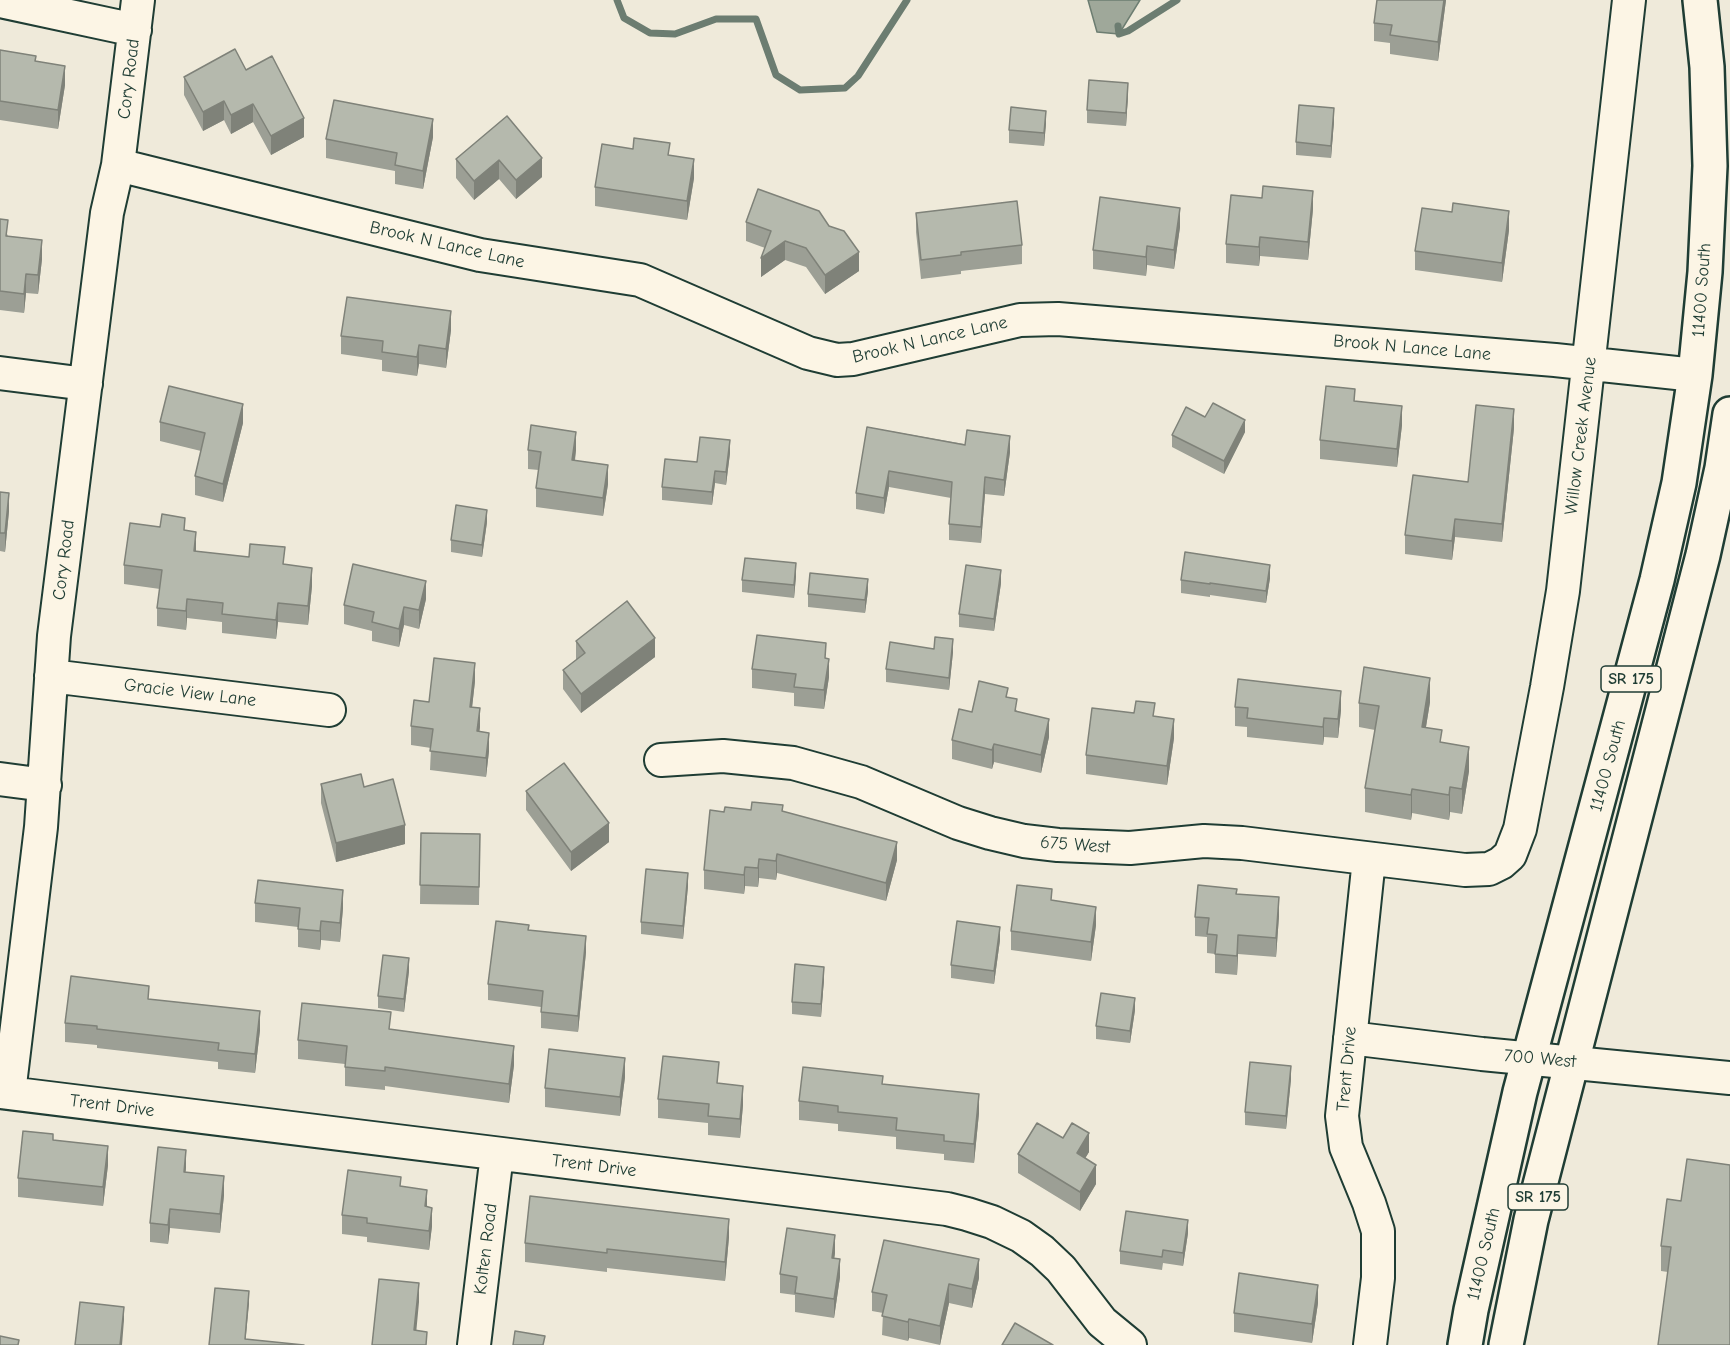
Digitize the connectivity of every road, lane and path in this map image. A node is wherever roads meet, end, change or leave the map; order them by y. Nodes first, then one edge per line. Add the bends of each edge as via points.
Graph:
1 (1629, 0) edge
2 (1700, 0) edge
3 (0, 1) edge
4 (137, 15) edge
5 (118, 165) junction
6 (1589, 364) junction
7 (0, 373) edge
8 (1695, 375) junction
9 (86, 384) junction
10 (1730, 414) edge
11 (51, 676) junction
12 (329, 710) dead end
13 (661, 760) dead end
14 (0, 779) edge
15 (45, 785) junction
16 (1369, 859) junction
17 (1501, 863) joint
18 (1350, 1038) junction
19 (1529, 1058) junction
20 (1574, 1062) junction
21 (1730, 1078) edge
22 (4, 1093) edge
23 (497, 1154) junction
24 (474, 1345) edge
25 (1130, 1345) edge
26 (1370, 1345) edge
27 (1465, 1345) edge
28 (1506, 1345) edge

1 - 6 street, Willow Creek Avenue
2 - 8 main road, 11400 South / SR 175 via 1710,166
3 - 4 street
4 - 5 street, Cory Road
5 - 6 street, Brook N Lance Lane via 480,255 640,280 808,352 837,360 1039,318
5 - 9 street, Cory Road via 107,213
6 - 8 street, Brook N Lance Lane
6 - 17 street, Willow Creek Avenue via 1563,591 1547,687 1520,829 1510,855
7 - 9 street
8 - 19 main road, 11400 South / SR 175 via 1679,483 1657,580
9 - 11 street, Cory Road
10 - 20 main road, SR 175 via 1703,555
11 - 12 street, Gracie View Lane
11 - 15 street, Cory Road
13 - 16 street, 675 West via 734,757 816,768 958,822 1024,841 1094,848 1204,841
14 - 15 street
15 - 22 street, Cory Road
16 - 17 street, 675 West via 1478,871
16 - 18 street, Trent Drive
18 - 19 street, 700 West
18 - 26 street, Trent Drive via 1342,1116 1346,1147 1378,1231 1378,1278
19 - 20 street, 700 West
19 - 27 main road, 11400 South / SR 175
20 - 21 street, 700 West
20 - 28 main road, SR 175 via 1532,1220
22 - 23 street, Trent Drive
23 - 24 street, Kolten Road
23 - 25 street, Trent Drive via 967,1214 1021,1236 1042,1251 1102,1322

